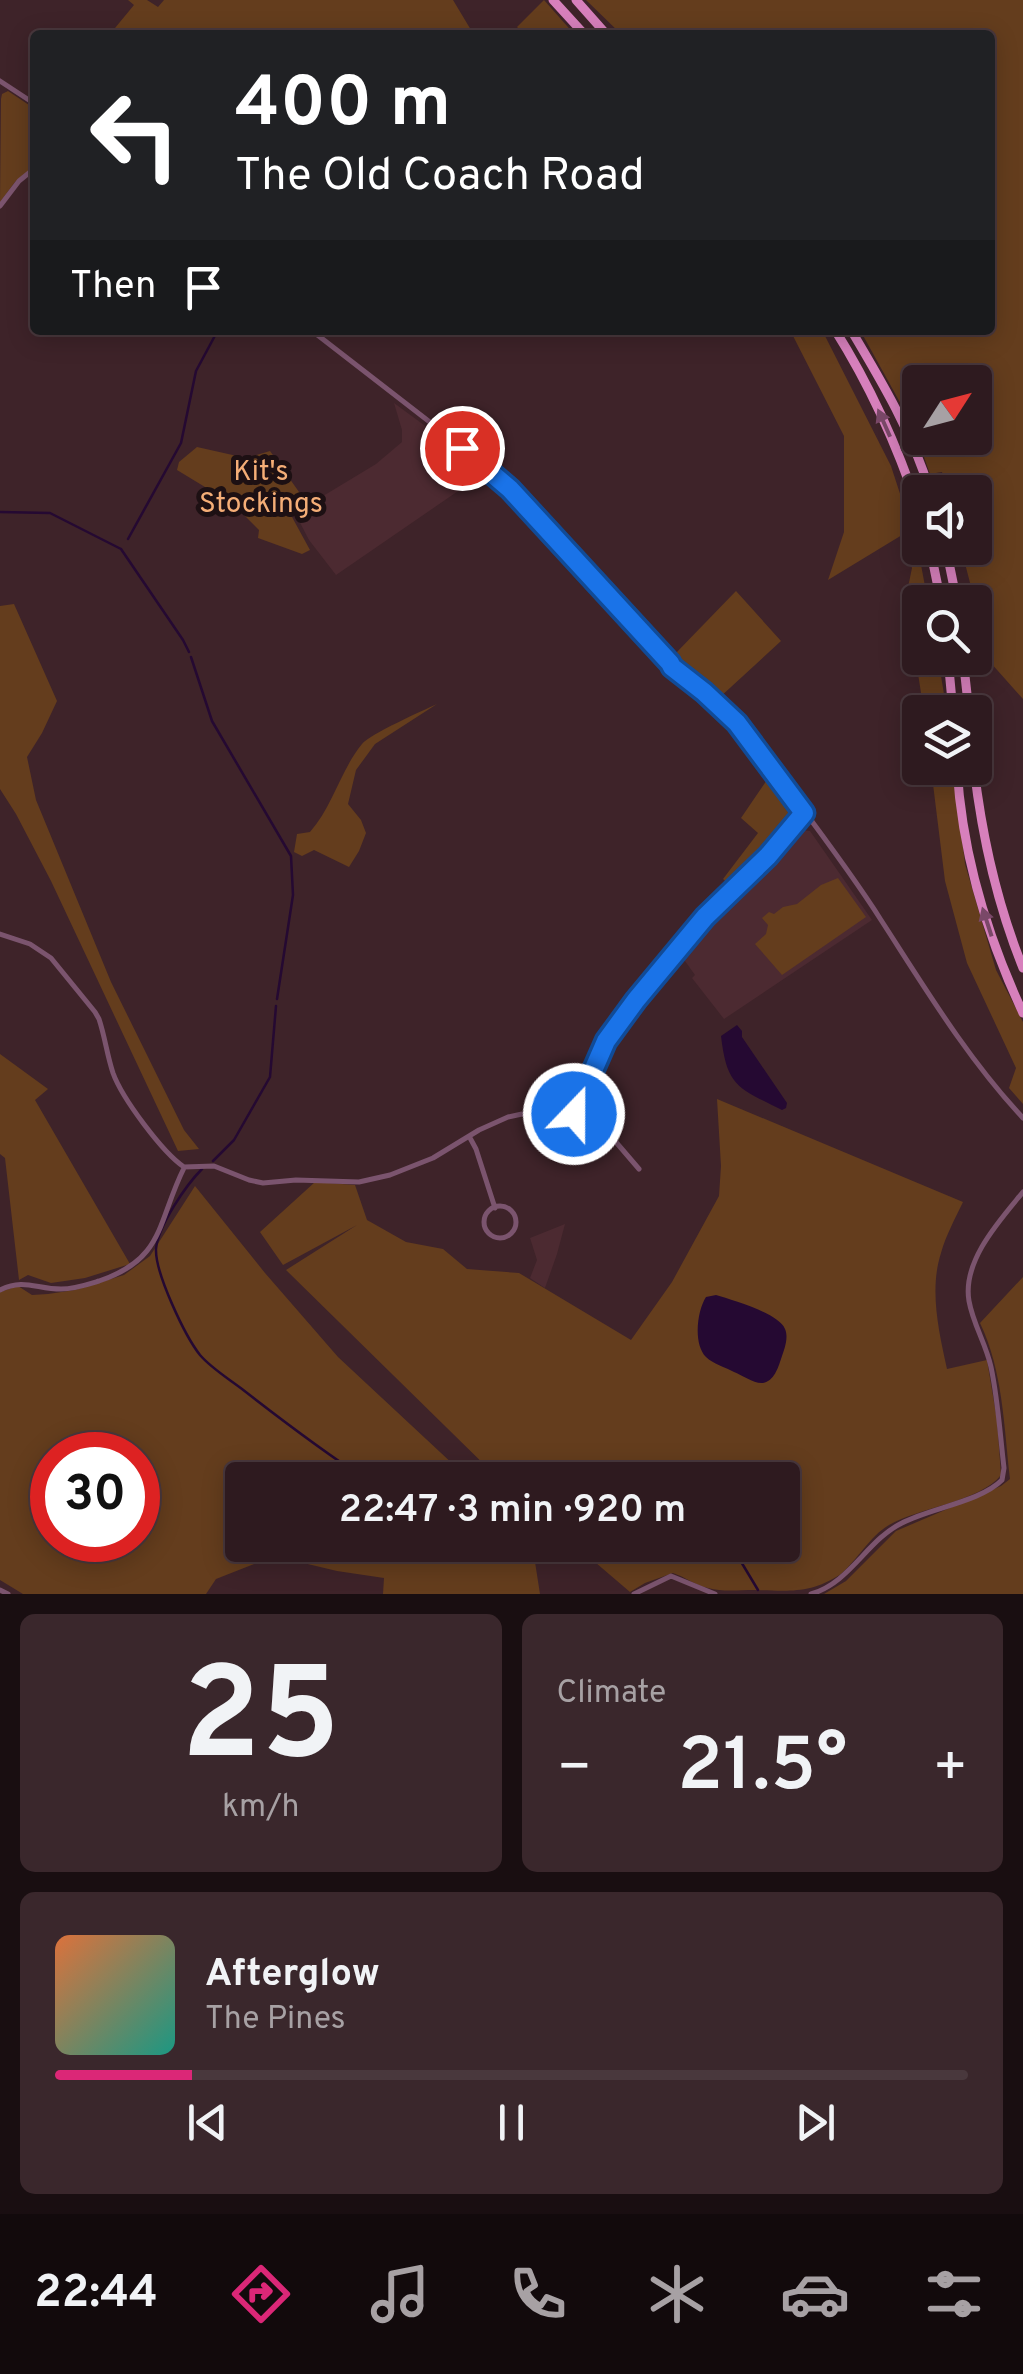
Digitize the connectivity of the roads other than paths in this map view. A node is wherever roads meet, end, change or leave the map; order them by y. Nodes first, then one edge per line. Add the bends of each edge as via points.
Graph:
1 (553, 0) edge
2 (576, 0) edge
3 (581, 30) edge
4 (603, 30) edge
5 (1, 84) edge
6 (30, 101) edge
7 (30, 172) edge
8 (0, 206) edge
9 (318, 335) edge
10 (838, 335) edge
11 (854, 335) edge
12 (906, 475) edge
13 (924, 475) edge
14 (960, 785) edge
15 (977, 785) edge
16 (804, 813) junction
17 (0, 934) edge
18 (1023, 968) edge
19 (1023, 1013) edge
20 (571, 1117) junction
21 (1023, 1118) edge
22 (468, 1136) junction
23 (184, 1167) junction
24 (639, 1169) dead end
25 (1023, 1192) edge
26 (495, 1208) junction
27 (0, 1290) edge
28 (0, 1590) edge
29 (8, 1594) edge
30 (634, 1594) edge
31 (716, 1594) edge
32 (811, 1594) edge

1 - 3 highway
2 - 4 highway
5 - 6 street
7 - 8 street
9 - 16 street via 510,489 670,663 737,723
12 -> 10 highway
11 - 13 highway
19 -> 14 highway via 974,876
15 - 18 highway via 989,862
16 - 20 street via 636,1000 606,1041
16 - 21 street via 965,1047
17 - 23 street via 51,958 94,1012 120,1088
20 - 22 street via 522,1114
20 - 24 street via 609,1134
22 - 23 street via 433,1158 359,1182 263,1183 214,1166
22 - 26 street
23 - 27 street via 156,1240 127,1270 74,1289 25,1283
25 - 32 street via 984,1246 968,1287 995,1389 1002,1480 903,1522 835,1583
26 - 26 street via 509,1208 516,1224 501,1239 490,1236 485,1224
28 - 29 street
30 - 31 street via 670,1576

